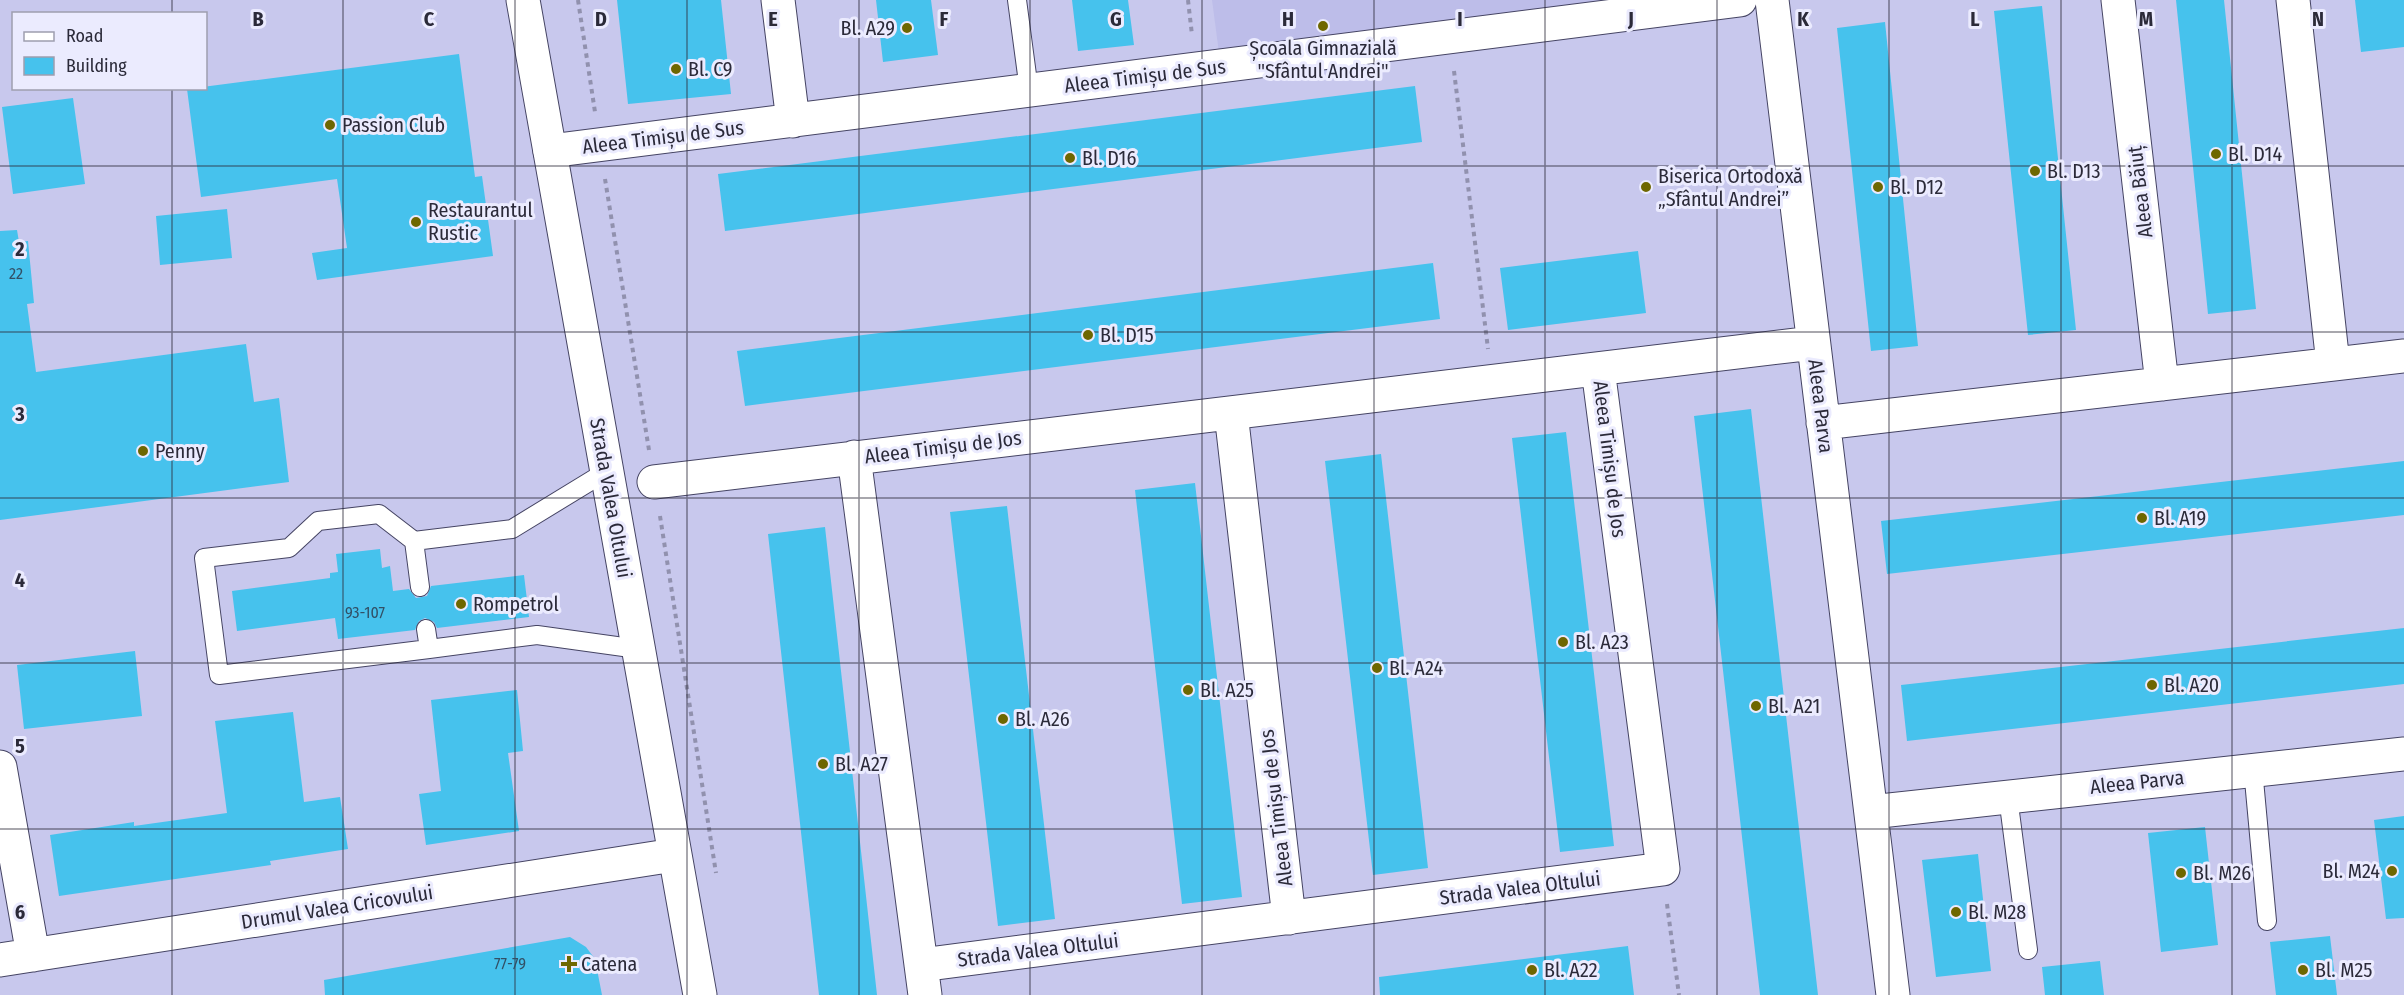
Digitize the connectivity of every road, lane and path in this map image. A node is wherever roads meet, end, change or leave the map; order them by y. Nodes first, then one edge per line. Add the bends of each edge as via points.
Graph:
1 (523, 0) edge
2 (578, 0) edge
3 (778, 0) edge
4 (1017, 0) edge
5 (1740, 0) edge
6 (1772, 0) edge
7 (2118, 0) edge
8 (2293, 0) edge
9 (1449, 37) junction
10 (1029, 90) junction
11 (793, 120) junction
12 (600, 145) junction
13 (550, 151) junction
14 (1814, 343) junction
15 (2404, 356) edge
16 (2333, 364) junction
17 (1598, 369) junction
18 (1492, 382) junction
19 (2162, 384) junction
20 (1231, 413) junction
21 (1823, 423) junction
22 (854, 457) junction
23 (607, 471) junction
24 (654, 482) junction
25 (414, 541) junction
26 (420, 587) dead end
27 (426, 629) dead end
28 (429, 649) junction
29 (638, 649) junction
30 (2404, 754) edge
31 (0, 767) edge
32 (2253, 769) junction
33 (2008, 797) junction
34 (1871, 812) junction
35 (674, 855) junction
36 (1663, 870) junction
37 (717, 878) dead end
38 (1289, 918) junction
39 (2267, 921) dead end
40 (2028, 950) dead end
41 (33, 955) junction
42 (0, 960) edge
43 (923, 980) edge
44 (700, 995) edge
45 (1679, 995) edge
46 (1893, 995) edge

1 - 13 street, Strada Valea Oltului
2 - 12 path
3 - 11 street
4 - 10 lane
5 - 9 street, Aleea Timișu de Sus
6 - 14 street, Aleea Parva
7 - 19 street, Aleea Băiuț
8 - 16 street
9 - 10 street, Aleea Timișu de Sus
9 - 18 path
10 - 11 street, Aleea Timișu de Sus
11 - 12 street, Aleea Timișu de Sus
12 - 13 street, Aleea Timișu de Sus
12 - 24 path
13 - 23 street, Strada Valea Oltului
14 - 17 street, Aleea Timișu de Jos
14 - 21 street, Aleea Parva
15 - 16 street
16 - 19 street
17 - 18 street, Aleea Timișu de Jos
17 - 36 street, Aleea Timișu de Jos
18 - 20 street, Aleea Timișu de Jos
19 - 21 street
20 - 22 street, Aleea Timișu de Jos
20 - 38 street, Aleea Timișu de Jos
21 - 34 street, Aleea Parva
22 - 24 street, Aleea Timișu de Jos
22 - 43 street, Strada Valea Oltului
23 - 25 lane via 512,529
23 - 29 street, Strada Valea Oltului
24 - 37 path
25 - 26 lane
25 - 28 lane via 379,514 318,521 290,548 204,558 219,675
27 - 28 lane
28 - 29 lane via 537,635
29 - 35 street, Strada Valea Oltului
30 - 32 street, Aleea Parva
31 - 41 street
32 - 33 street, Aleea Parva
32 - 39 lane
33 - 34 street, Aleea Parva
33 - 40 lane
34 - 46 street, Aleea Parva
35 - 41 street, Drumul Valea Cricovului
35 - 44 street, Strada Valea Oltului
36 - 38 street, Strada Valea Oltului
36 - 45 path
38 - 43 street, Strada Valea Oltului
41 - 42 street, Drumul Valea Cricovului

